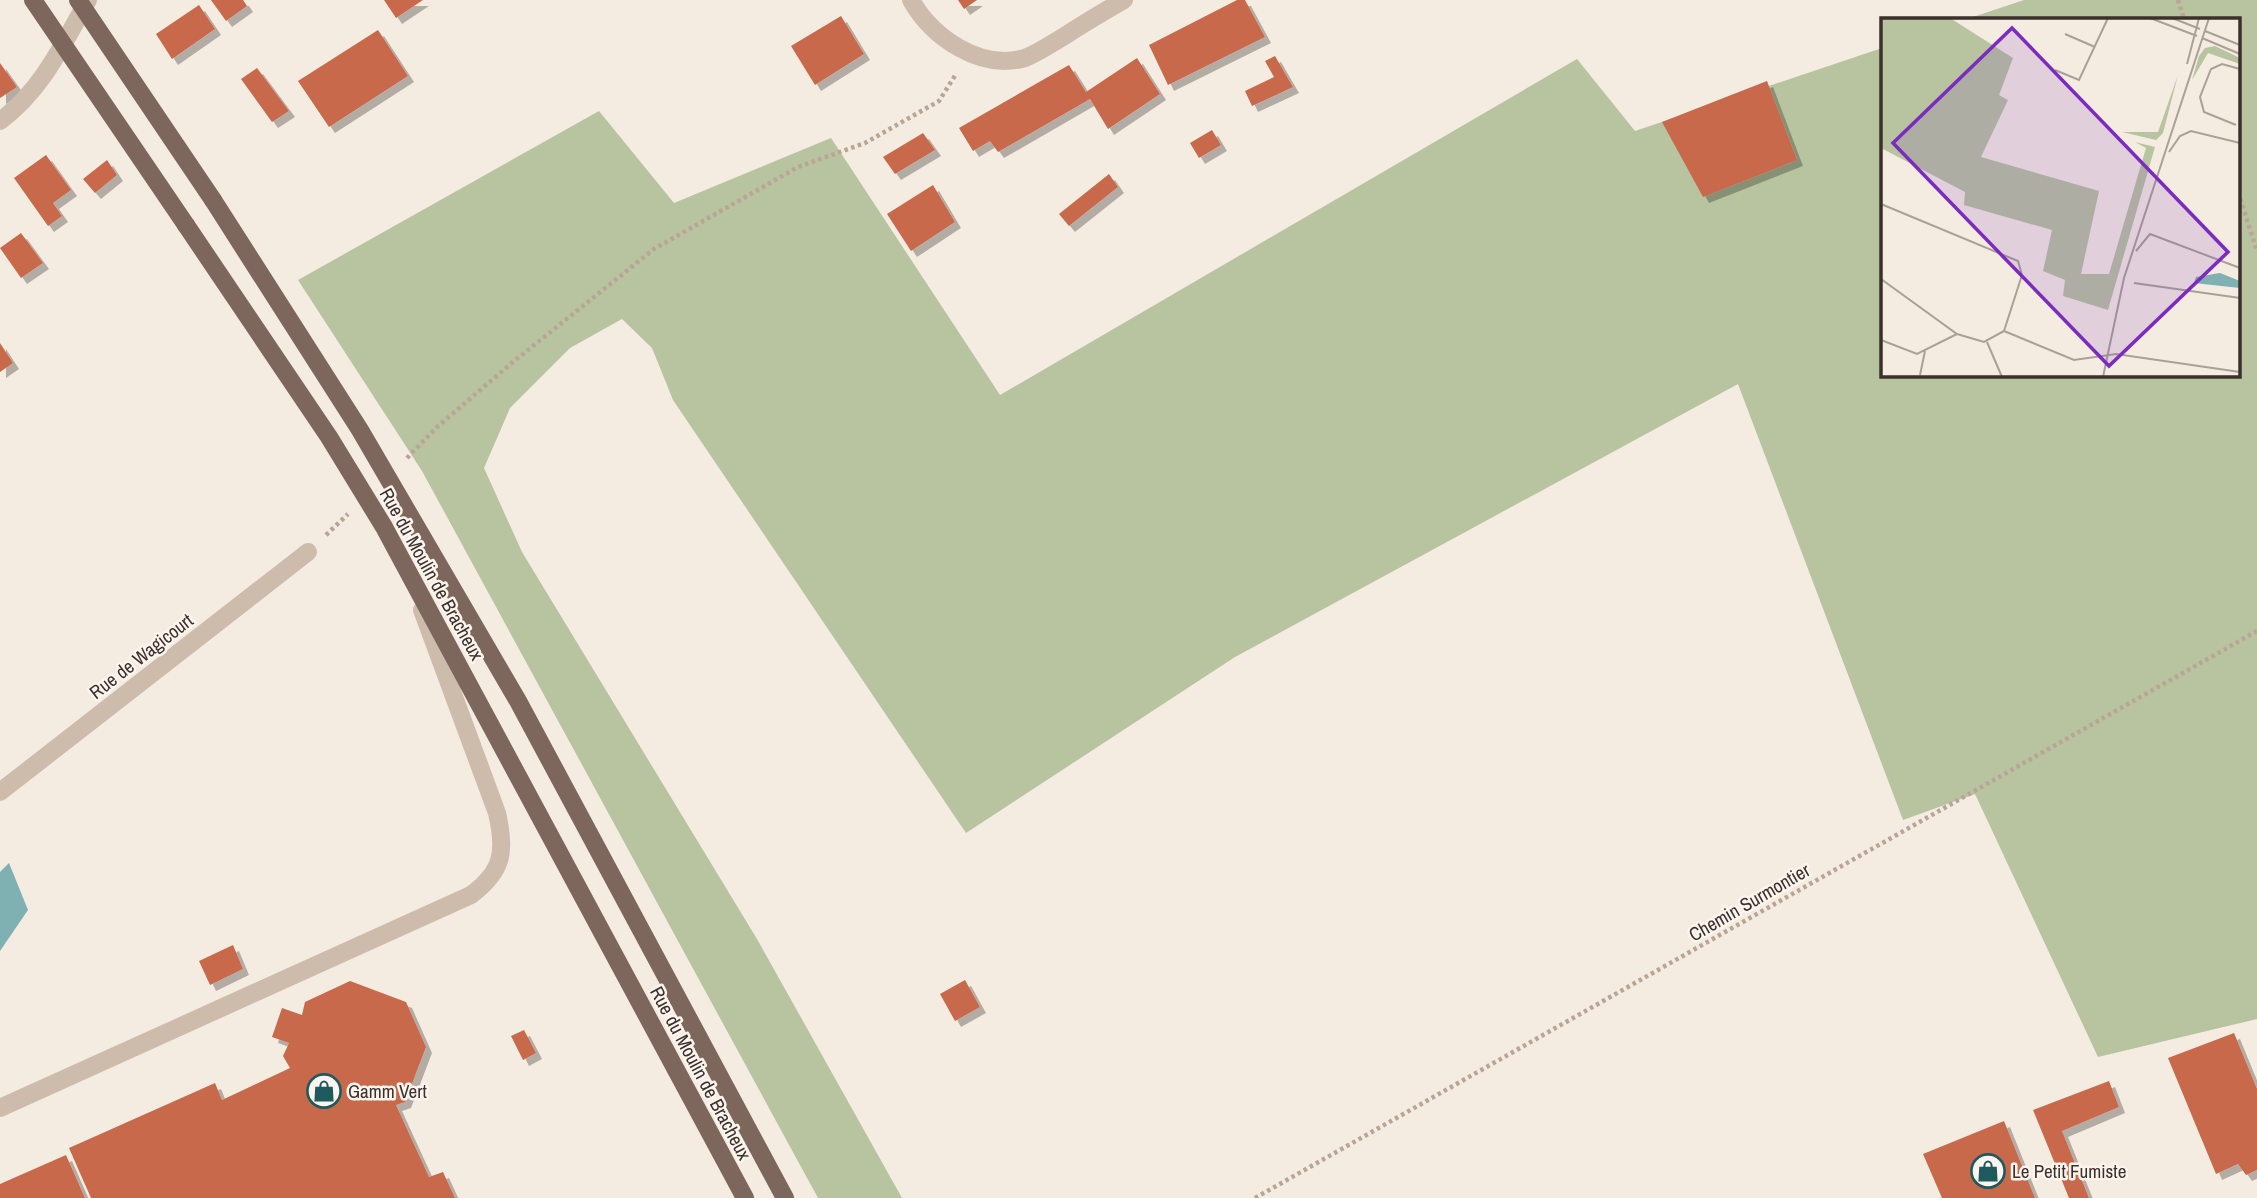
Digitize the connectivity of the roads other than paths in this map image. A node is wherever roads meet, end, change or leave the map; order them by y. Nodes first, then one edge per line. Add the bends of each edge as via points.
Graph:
1 (33, 0) edge
2 (78, 0) edge
3 (88, 0) edge
4 (911, 0) edge
5 (1124, 0) edge
6 (0, 121) edge
7 (308, 552) road end
8 (410, 578) junction
9 (0, 792) edge
10 (0, 1108) edge
11 (745, 1198) edge
12 (785, 1198) edge

1 - 8 main road, Rue du Moulin de Bracheux, bridge via 323,427
2 - 12 main road, Rue du Moulin de Bracheux, bridge via 389,477 519,701
3 - 6 street via 38,85
4 - 5 street via 939,36 998,60 1035,54
7 - 9 street, Rue de Wagicourt
8 - 10 street via 500,828 501,857 494,874 471,895
8 - 11 main road, Rue du Moulin de Bracheux

